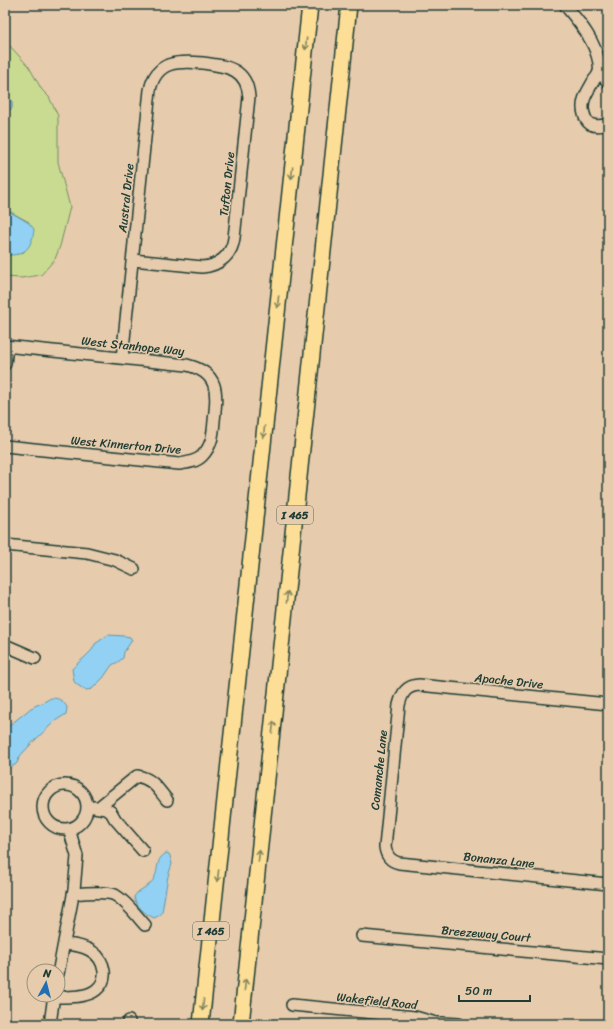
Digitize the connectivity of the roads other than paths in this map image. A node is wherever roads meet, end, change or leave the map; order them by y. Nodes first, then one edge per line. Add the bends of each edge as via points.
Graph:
1 (310, 5) edge
2 (349, 5) edge
3 (566, 5) edge
4 (186, 61) joint
5 (599, 71) junction
6 (608, 82) edge
7 (608, 124) edge
8 (133, 260) junction
9 (6, 346) edge
10 (122, 358) junction
11 (5, 364) edge
12 (214, 418) joint
13 (5, 446) edge
14 (5, 545) edge
15 (134, 570) dead end
16 (5, 645) edge
17 (35, 658) dead end
18 (408, 688) joint
19 (608, 704) edge
20 (167, 800) dead end
21 (93, 807) junction
22 (70, 829) junction
23 (143, 851) dead end
24 (389, 857) joint
25 (608, 884) edge
26 (74, 894) junction
27 (144, 925) dead end
28 (362, 936) dead end
29 (64, 944) junction
30 (608, 959) edge
31 (60, 963) edge
32 (66, 996) edge
33 (53, 1003) edge
34 (292, 1005) dead end
35 (50, 1024) edge
36 (201, 1024) edge
37 (241, 1024) edge
38 (435, 1024) edge
39 (459, 1024) edge

1 -> 36 highway, I 465
37 -> 2 highway, I 465
3 - 5 street via 590,39 598,58
4 - 8 street, Austral Drive via 170,64 160,71 151,87
4 - 8 street, Tufton Drive via 232,69 245,82 248,91 233,244 223,260 208,267
5 - 6 street
5 - 7 street via 583,102 584,114 591,124
8 - 10 street, Austral Drive
9 - 10 street, West Stanhope Way
9 - 11 street
10 - 12 street, West Stanhope Way via 193,366 204,372 216,389
12 - 13 street, West Kinnerton Drive via 209,447 200,458 183,464
14 - 15 street via 87,553 115,560
16 - 17 street
18 - 19 street, Apache Drive via 418,685
18 - 24 street, Comanche Lane via 403,693 399,705 385,843
20 - 21 street via 147,778 137,776
21 - 22 street via 82,821
21 - 22 street via 71,786 64,785 50,790 44,803 45,817 55,827
21 - 23 street via 111,812
22 - 26 street via 77,856
24 - 25 street, Bonanza Lane via 401,863
26 - 27 street via 85,892 114,895 125,903
26 - 29 street
28 - 30 street, Breezeway Court
29 - 31 street
29 - 32 street via 90,950 97,955 103,965 105,976 96,991 86,995
33 - 35 street
34 - 38 street, Wakefield Road via 415,1016
38 - 39 street, Wakefield Road

